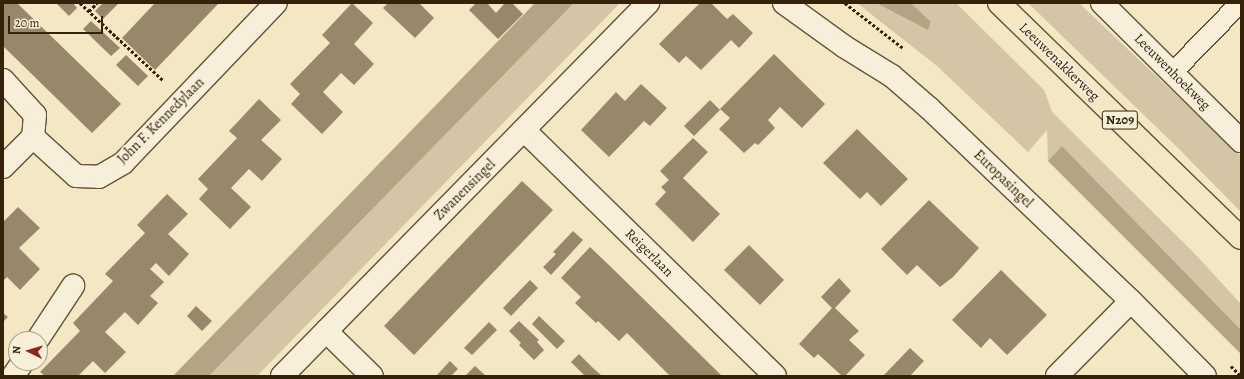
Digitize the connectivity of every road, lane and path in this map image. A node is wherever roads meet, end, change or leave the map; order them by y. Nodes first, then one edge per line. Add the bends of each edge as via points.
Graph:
1 (80, 3) edge
2 (97, 3) edge
3 (276, 3) edge
4 (648, 3) edge
5 (784, 3) edge
6 (998, 3) edge
7 (1239, 3) edge
8 (1109, 5) edge
9 (89, 11) junction
10 (1172, 72) junction
11 (3, 80) edge
12 (183, 99) junction
13 (524, 130) junction
14 (33, 137) junction
15 (1241, 141) edge
16 (3, 167) edge
17 (1241, 238) edge
18 (73, 286) dead end
19 (1131, 301) junction
20 (326, 330) junction
21 (43, 331) edge
22 (282, 376) edge
23 (372, 376) edge
24 (775, 376) edge
25 (1057, 376) edge
26 (1205, 376) edge

1 - 9 path
2 - 9 path
3 - 12 street, John F. Kennedylaan
4 - 13 street, Zwanensingel
5 - 19 street, Europasingel via 845,47 892,76 930,109
6 - 17 main road, Leeuwenakkerweg / N209
7 - 10 lane
8 - 10 street, Leeuwenhoekweg
9 - 12 path
10 - 15 street, Leeuwenhoekweg
11 - 14 street via 35,115
12 - 14 street, John F. Kennedylaan via 123,163 99,177 76,176
13 - 20 street, Zwanensingel
13 - 24 street, Reigerlaan
14 - 16 street
18 - 21 street
19 - 25 street
19 - 26 street, Europasingel
20 - 22 street, Zwanensingel
20 - 23 street

